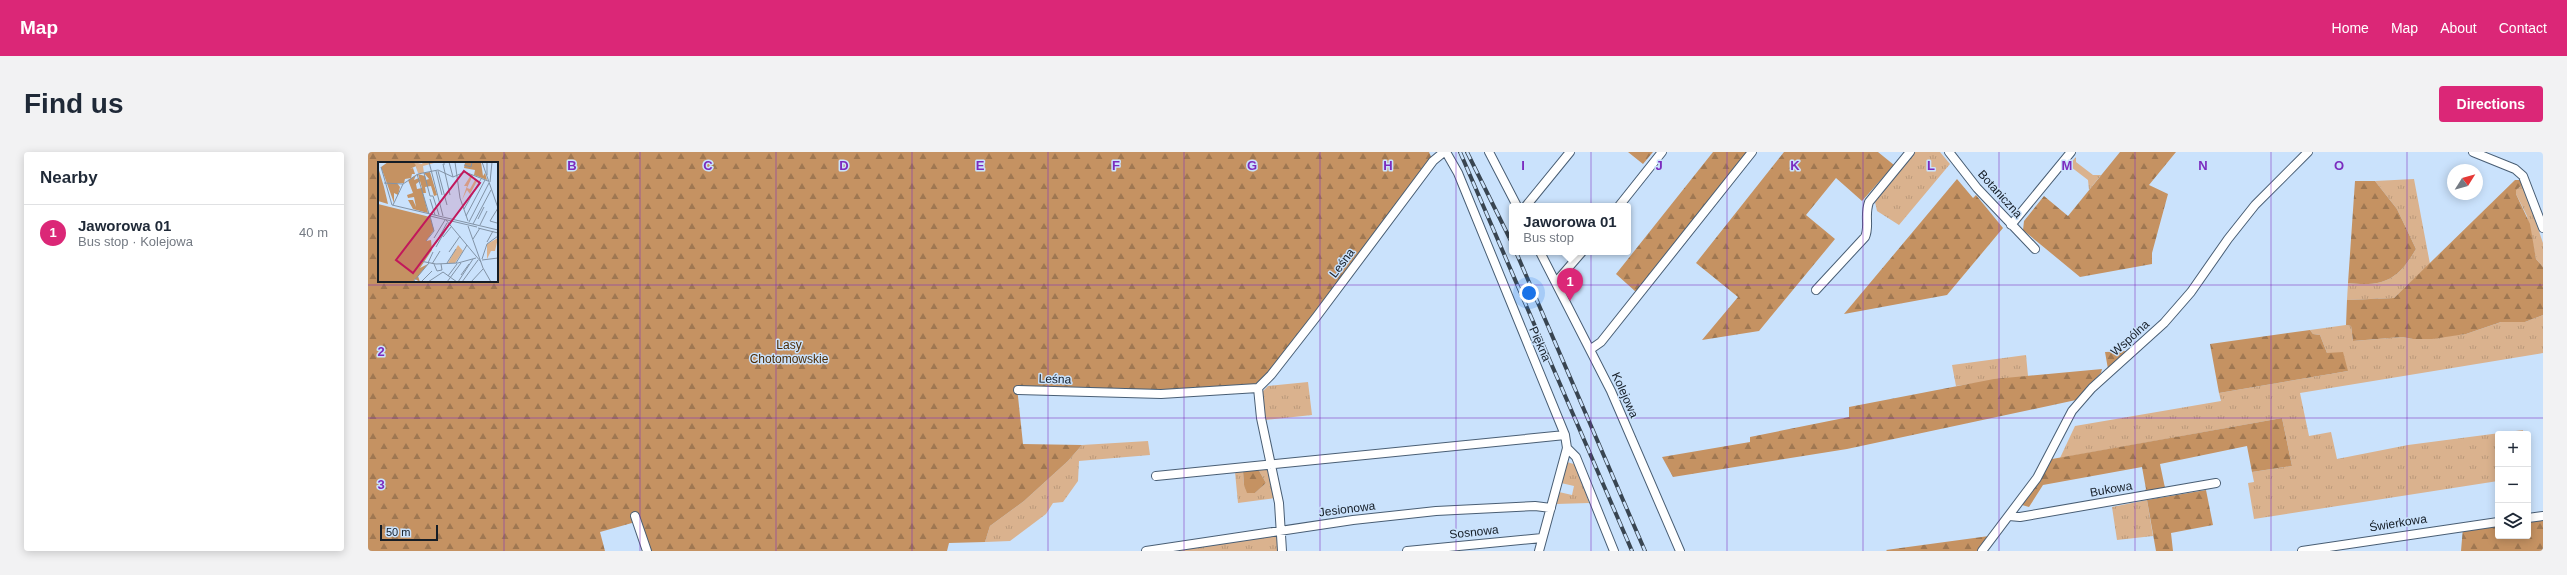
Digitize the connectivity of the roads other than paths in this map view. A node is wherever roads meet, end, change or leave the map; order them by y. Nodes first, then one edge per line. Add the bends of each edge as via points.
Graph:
1 (1445, 152) edge
2 (1489, 152) edge
3 (1570, 152) edge
4 (1662, 152) edge
5 (1752, 152) edge
6 (1910, 152) edge
7 (1949, 152) edge
8 (2071, 152) edge
9 (2308, 152) edge
10 (2473, 152) edge
11 (1515, 203) edge
12 (1528, 203) edge
13 (1620, 203) edge
14 (2011, 225) junction
15 (2543, 228) edge
16 (2036, 250) dead end
17 (1542, 255) edge
18 (1579, 255) edge
19 (1556, 282) junction
20 (1816, 290) dead end
21 (1591, 349) junction
22 (1258, 388) junction
23 (1018, 390) dead end
24 (1565, 435) junction
25 (1567, 448) junction
26 (1272, 465) junction
27 (1156, 476) dead end
28 (2216, 484) dead end
29 (1551, 508) junction
30 (635, 516) dead end
31 (2009, 516) junction
32 (2543, 516) edge
33 (2531, 518) edge
34 (2495, 522) edge
35 (1280, 531) junction
36 (1542, 538) junction
37 (647, 551) edge
38 (1146, 551) edge
39 (1282, 551) edge
40 (1407, 551) edge
41 (1539, 551) edge
42 (1614, 551) edge
43 (1680, 551) edge
44 (1982, 551) edge
45 (2302, 551) edge

1 - 22 street, Leśna via 1433,161 1313,322
1 - 24 street, Piękna via 1458,173
2 - 11 street
3 - 12 street
4 - 13 street
5 - 21 street via 1601,342
6 - 20 street via 1869,202 1865,212 1865,237
7 - 14 street, Botaniczna
8 - 14 street
9 - 31 street, Wspólna via 2255,205 2228,238 2191,292 2164,323 2092,388 2072,411 2037,478
10 - 15 street via 2515,169 2523,176
14 - 16 street, Botaniczna
17 - 19 street, Kolejowa
18 - 19 street
19 - 21 street, Kolejowa
21 - 43 street, Kolejowa
22 - 23 street, Leśna via 1161,394
22 - 26 street
24 - 25 street, Piękna
24 - 26 street
25 - 29 street, Piękna
25 - 42 street via 1576,457
26 - 27 street
26 - 35 street via 1279,504
28 - 31 street, Bukowa via 2020,517
29 - 35 street, Jesionowa via 1535,506 1436,511
29 - 36 street, Piękna
30 - 37 street
31 - 44 street, Wspólna
32 - 33 street
34 - 45 street, Świerkowa
35 - 38 street, Jesionowa
35 - 39 street
36 - 40 street, Sosnowa
36 - 41 street, Piękna

